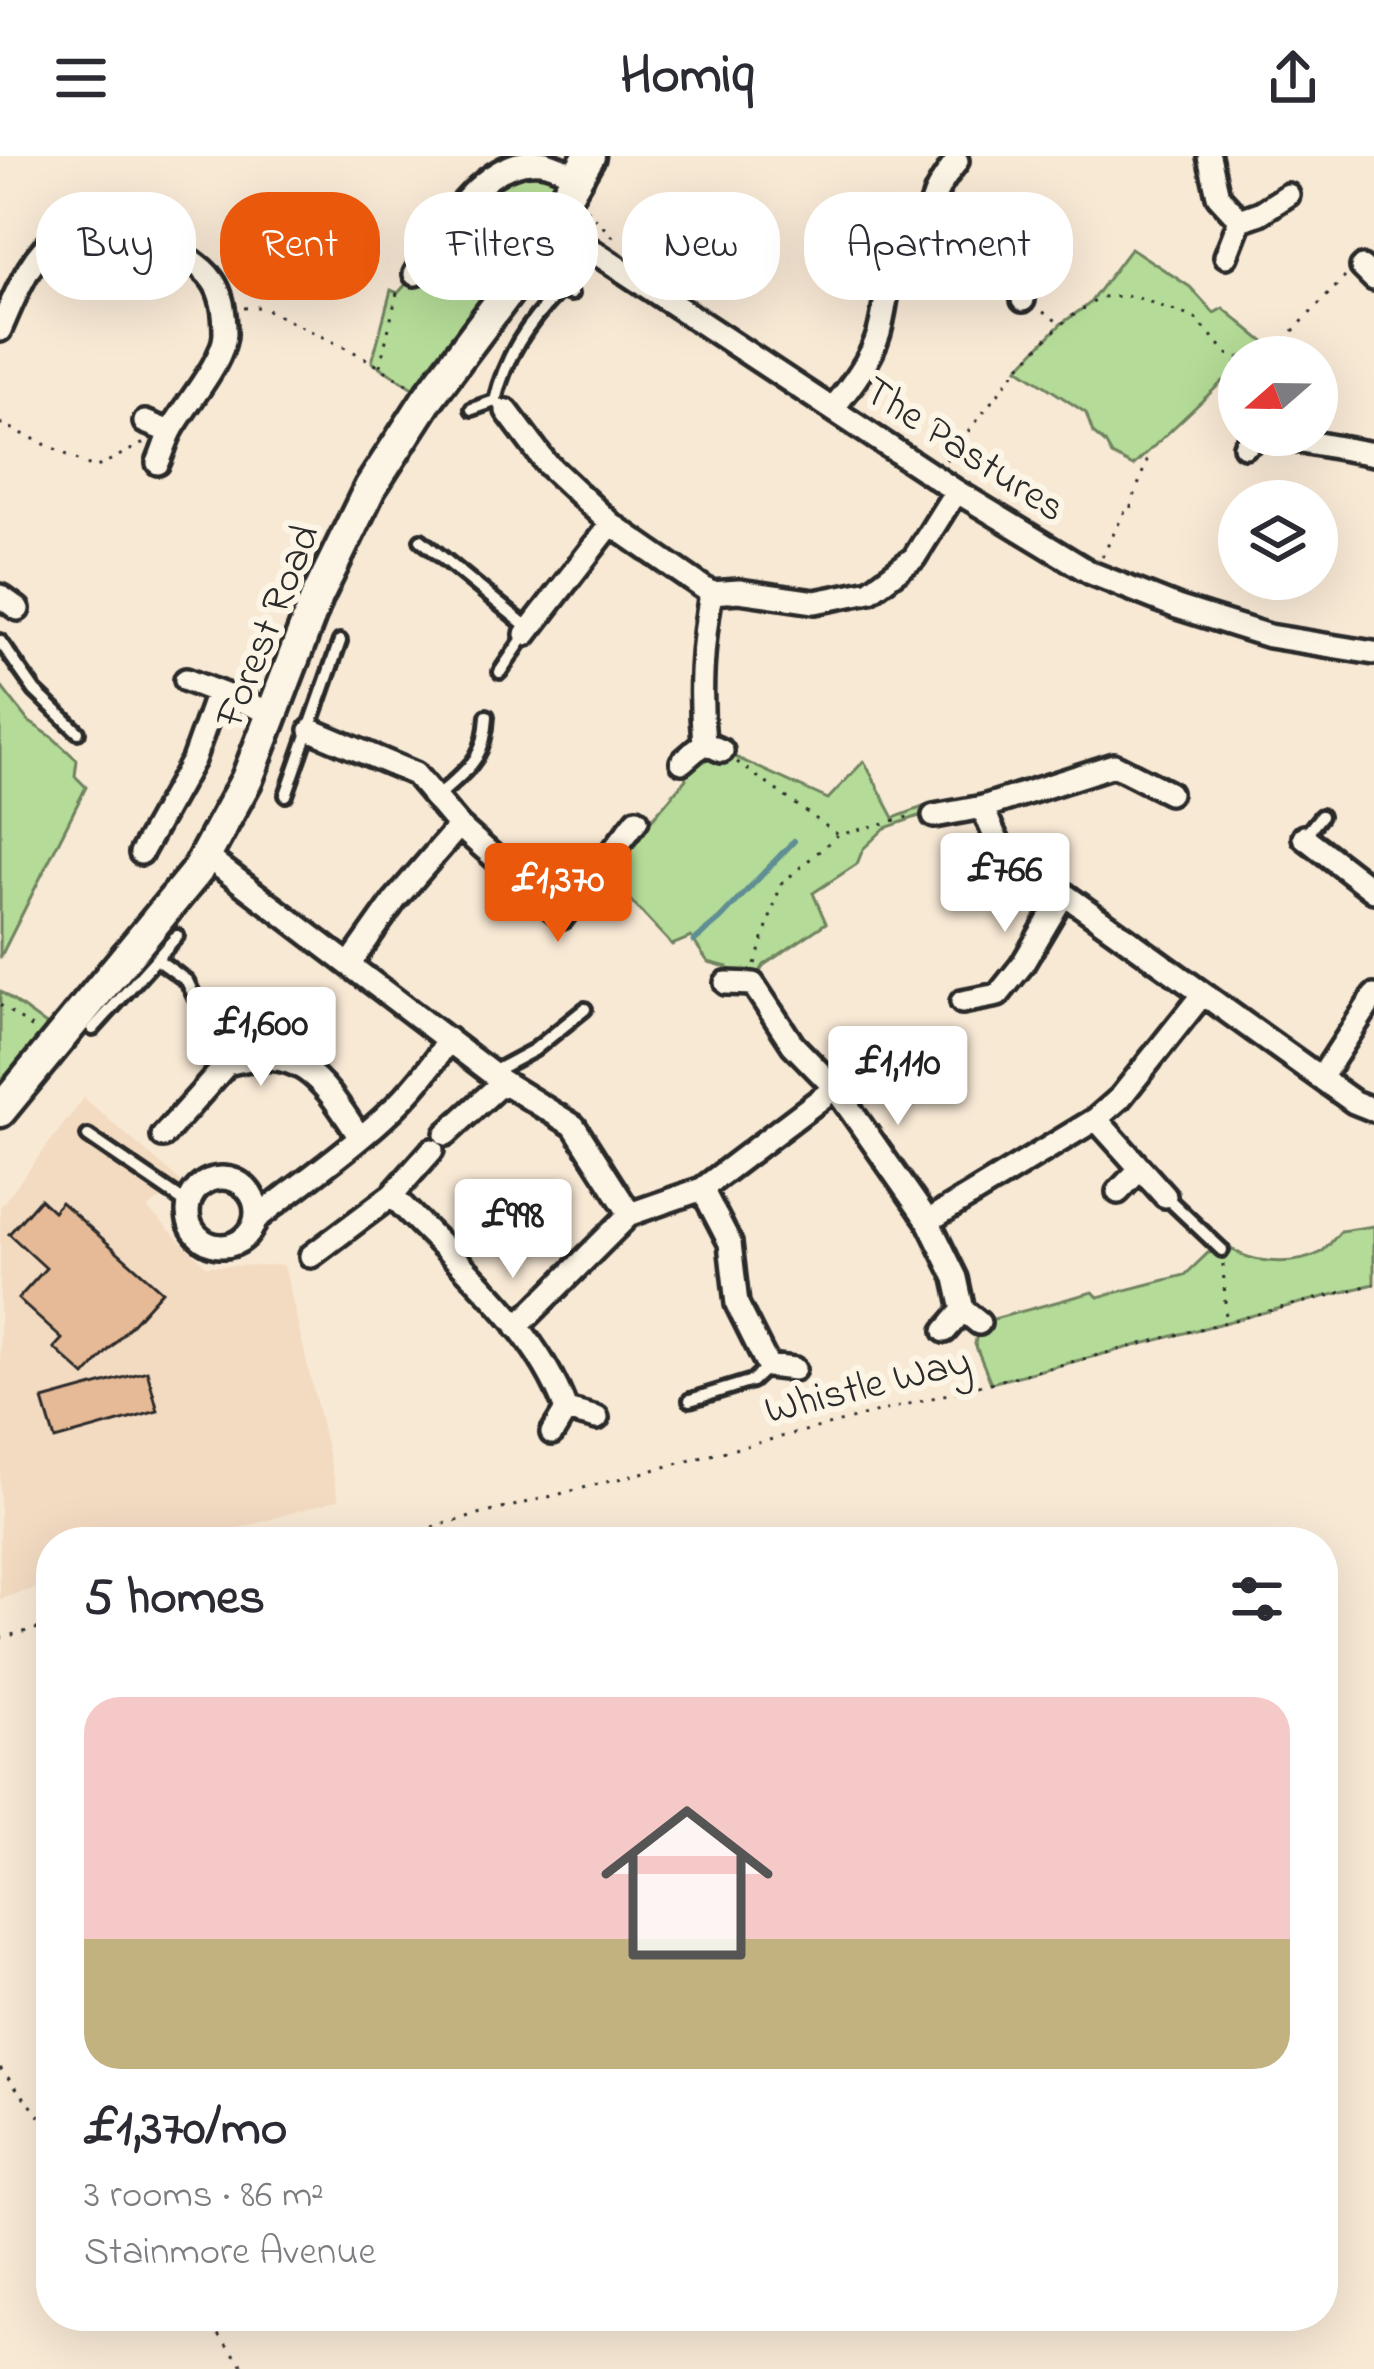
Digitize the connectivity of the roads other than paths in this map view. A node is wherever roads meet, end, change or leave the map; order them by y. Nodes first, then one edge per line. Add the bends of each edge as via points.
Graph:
1 (1209, 156) edge
2 (957, 161) dead end
3 (582, 178) edge
4 (479, 192) edge
5 (934, 192) edge
6 (1288, 195) dead end
7 (1240, 220) junction
8 (598, 254) edge
9 (1226, 256) dead end
10 (9, 288) edge
11 (502, 300) edge
12 (552, 300) edge
13 (885, 300) edge
14 (0, 330) edge
15 (501, 406) junction
16 (834, 407) junction
17 (472, 410) dead end
18 (145, 422) dead end
19 (170, 432) junction
20 (1338, 450) edge
21 (1374, 454) edge
22 (158, 463) dead end
23 (956, 491) junction
24 (611, 524) junction
25 (421, 540) dead end
26 (711, 593) junction
27 (528, 632) junction
28 (0, 641) edge
29 (340, 641) dead end
30 (1374, 653) edge
31 (500, 672) dead end
32 (186, 680) dead end
33 (217, 693) junction
34 (275, 714) junction
35 (487, 716) dead end
36 (311, 730) junction
37 (78, 733) dead end
38 (682, 762) dead end
39 (1169, 793) dead end
40 (286, 795) dead end
41 (437, 797) junction
42 (983, 807) junction
43 (1321, 816) dead end
44 (934, 817) road end
45 (637, 820) dead end
46 (459, 826) junction
47 (1304, 837) joint
48 (141, 853) dead end
49 (206, 856) junction
50 (1374, 891) edge
51 (1064, 893) junction
52 (177, 936) dead end
53 (158, 960) junction
54 (350, 964) junction
55 (726, 983) dead end
56 (1202, 995) junction
57 (1374, 996) edge
58 (962, 1002) dead end
59 (586, 1009) dead end
60 (93, 1029) dead end
61 (448, 1039) junction
62 (227, 1064) junction
63 (497, 1077) junction
64 (1321, 1078) junction
65 (835, 1088) junction
66 (1374, 1110) edge
67 (0, 1111) edge
68 (1096, 1119) junction
69 (88, 1136) dead end
70 (163, 1136) dead end
71 (359, 1136) junction
72 (1140, 1168) junction
73 (702, 1189) junction
74 (1118, 1192) dead end
75 (392, 1196) junction
76 (1165, 1196) joint
77 (189, 1205) junction
78 (631, 1214) junction
79 (256, 1219) junction
80 (928, 1221) junction
81 (1222, 1250) road end
82 (311, 1256) dead end
83 (518, 1327) junction
84 (945, 1331) dead end
85 (768, 1366) junction
86 (794, 1369) dead end
87 (690, 1400) dead end
88 (566, 1410) junction
89 (597, 1418) dead end
90 (552, 1433) dead end

1 - 7 street via 1218,196
2 - 5 street
3 - 4 street via 542,162 514,165
6 - 7 street
7 - 9 street
8 - 16 street, The Pastures
10 - 14 street
10 - 19 street via 67,230 100,224 135,232 213,280 225,340
11 - 34 street, Forest Road via 370,488
12 - 15 lane via 502,371
13 - 16 street via 878,337
15 - 17 lane
15 - 24 street
16 - 23 street, The Pastures
18 - 19 street
19 - 22 street
20 - 21 street
23 - 26 street via 914,558 870,591 815,602
23 - 30 street, The Pastures via 1091,573 1177,607 1269,636
24 - 26 street
24 - 27 street
25 - 27 lane
26 - 38 street via 699,663 713,747
27 - 31 lane
28 - 37 lane
29 - 36 lane
32 - 33 street
33 - 34 street
33 - 48 street via 193,760
34 - 49 street, Forest Road
35 - 41 lane via 478,759
36 - 40 lane
36 - 41 street via 415,774
39 - 42 street via 1114,765
41 - 46 street
42 - 44 street
42 - 51 street via 999,850 1027,878
43 - 47 lane
45 - 46 street via 562,916
46 - 54 street
47 - 50 street
49 - 54 street
49 - 67 street, Forest Road
51 - 56 street
51 - 58 street via 998,995
52 - 53 lane
53 - 60 lane
53 - 62 lane via 187,981
54 - 61 street
55 - 65 street via 758,975 793,1045
56 - 64 street
56 - 68 street
57 - 64 street
59 - 63 lane
61 - 63 street
61 - 71 street via 432,1067
62 - 70 street
62 - 71 street via 296,1062 320,1079
63 - 75 street
63 - 78 street via 574,1126
64 - 66 street
65 - 73 street
65 - 80 street
68 - 72 street
68 - 80 street
69 - 77 lane
71 - 79 street
72 - 74 street
72 - 76 street
73 - 78 street
73 - 85 street via 730,1244 737,1304
75 - 82 street
75 - 83 street
76 - 81 lane
77 - 79 street via 203,1184 229,1179 251,1193
77 - 79 street via 194,1231 215,1246 241,1240
78 - 83 street
80 - 84 street via 971,1317
83 - 88 street
85 - 86 street
85 - 87 lane via 752,1381
88 - 89 street
88 - 90 street

